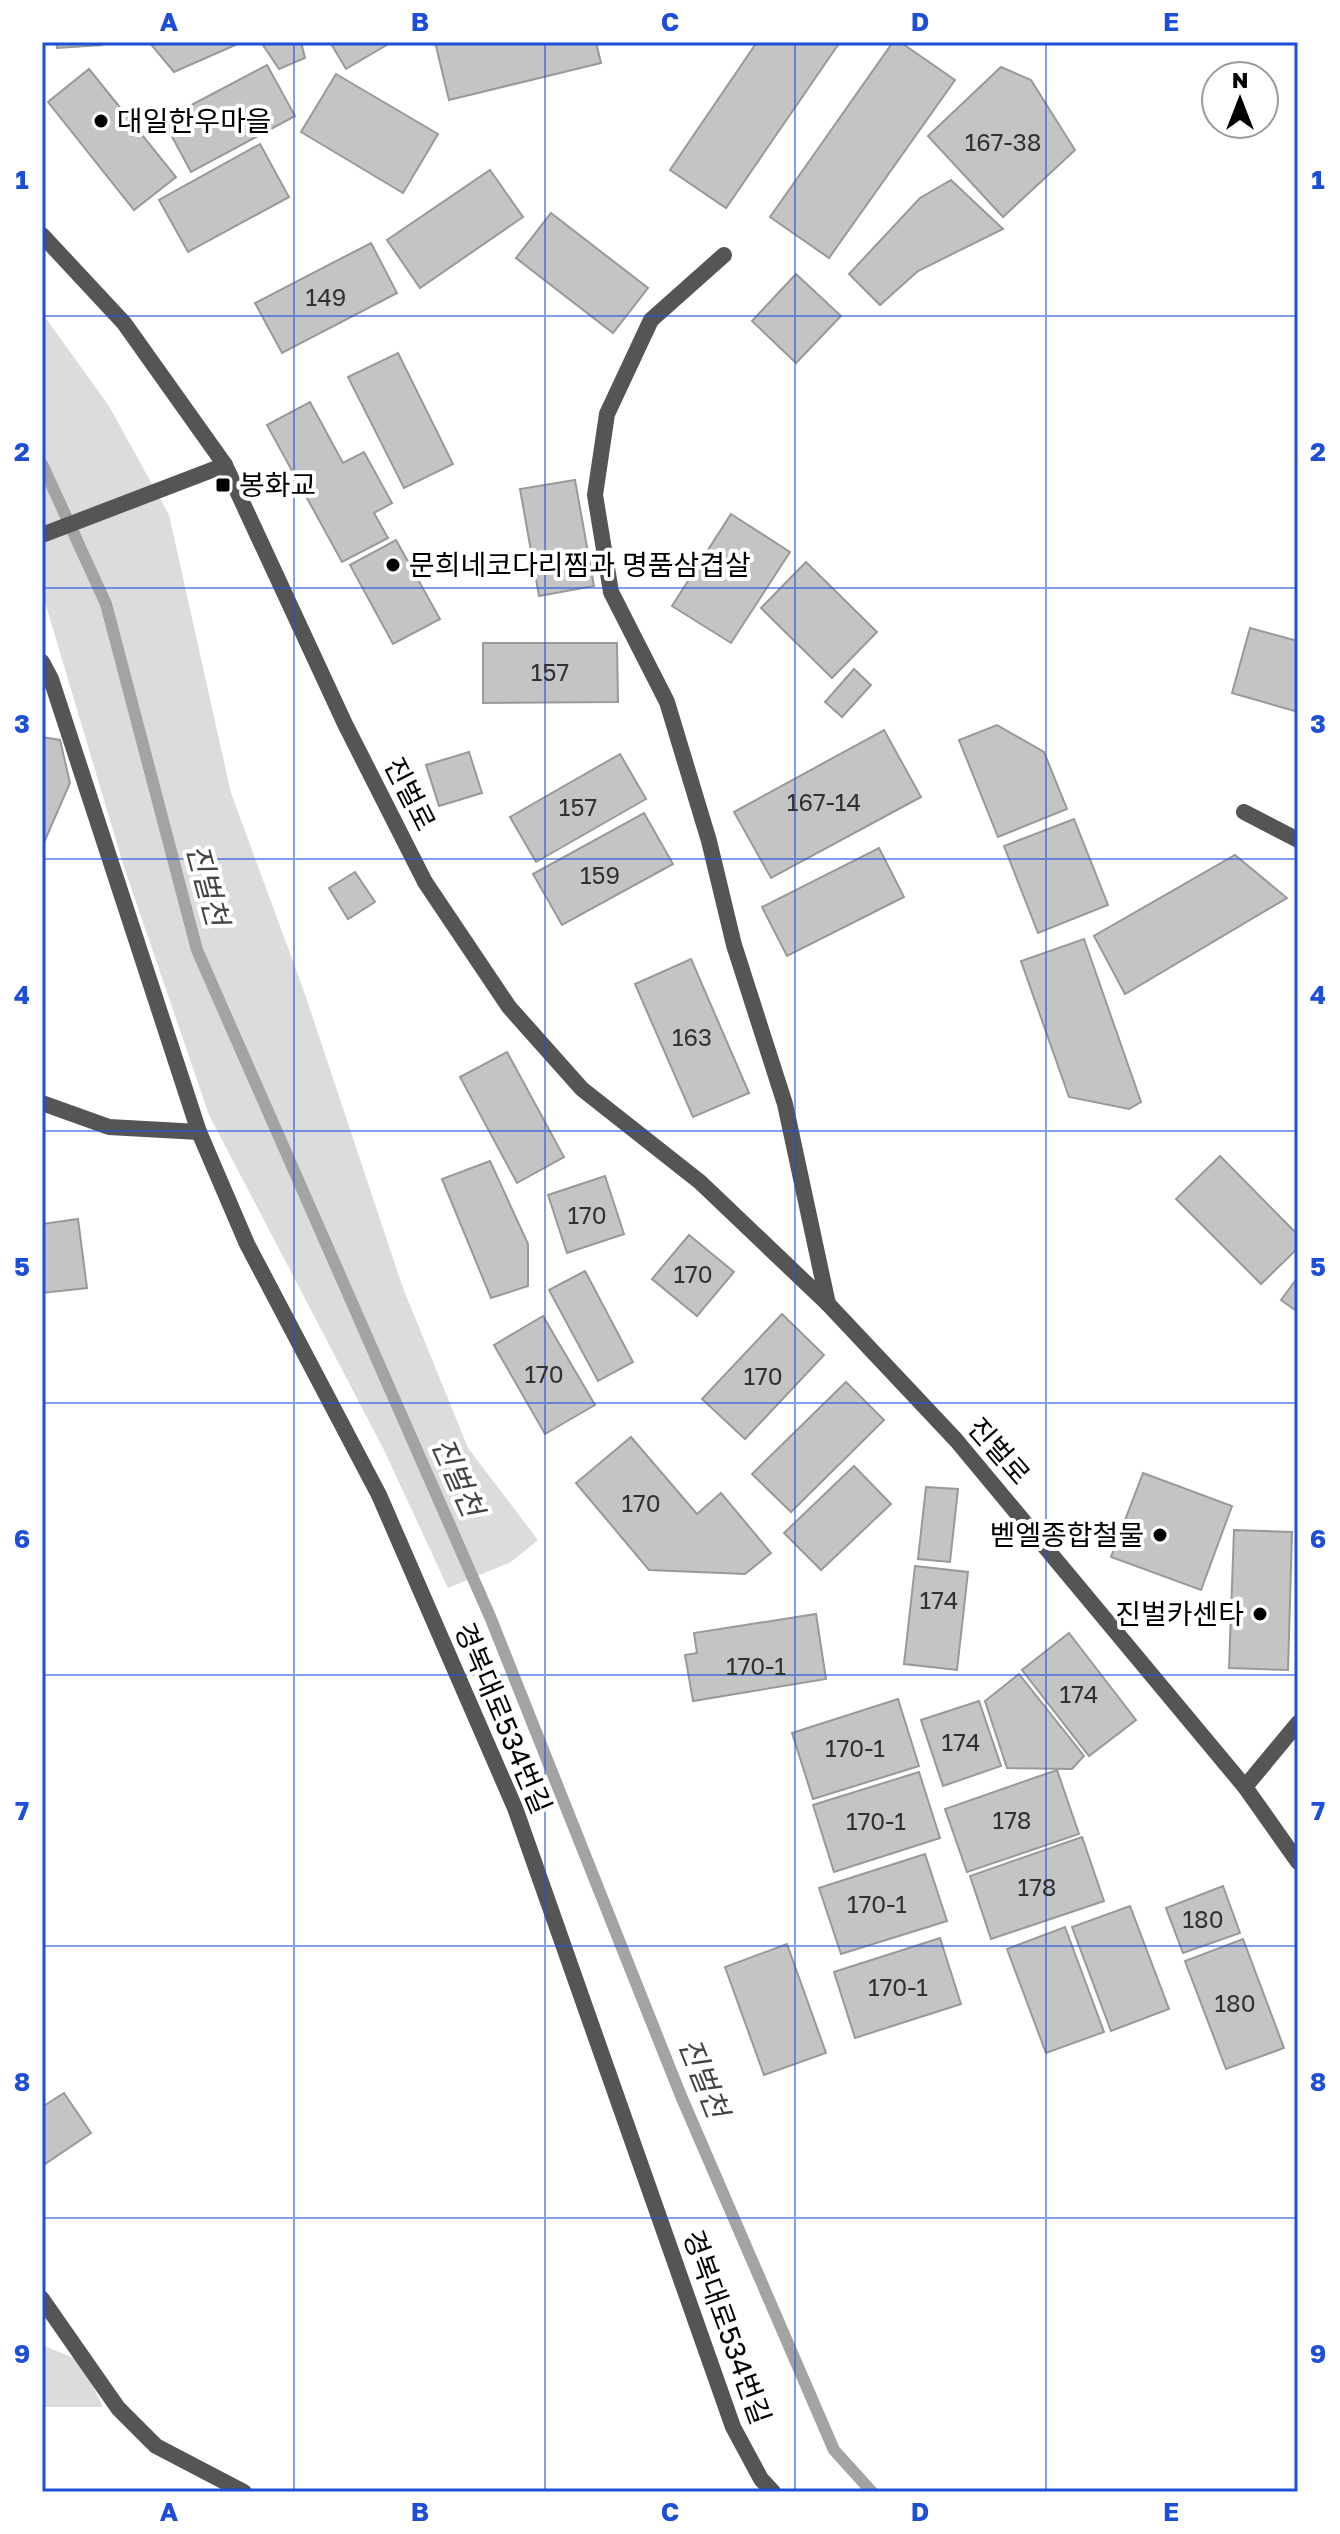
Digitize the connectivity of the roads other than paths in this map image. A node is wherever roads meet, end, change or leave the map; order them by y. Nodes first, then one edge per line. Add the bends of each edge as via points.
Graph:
1 (42, 235) edge
2 (724, 255) dead end
3 (225, 465) junction
4 (42, 535) edge
5 (42, 662) edge
6 (1244, 812) dead end
7 (1298, 840) edge
8 (42, 1103) edge
9 (199, 1132) junction
10 (828, 1304) junction
11 (1298, 1723) edge
12 (1245, 1787) junction
13 (1298, 1862) edge
14 (42, 2299) edge
15 (244, 2492) edge
16 (773, 2492) edge

1 - 3 street, 진벌로 via 124,323
2 - 10 street via 651,320 607,414 595,495 611,592 667,702 734,945 785,1104
3 - 4 street
3 - 10 street, 진벌로 via 425,882 509,1007 582,1089 700,1182
5 - 9 street, 경복대로534번길
6 - 7 street
8 - 9 street via 109,1127
9 - 16 street, 경복대로534번길 via 247,1244 379,1495 515,1808 733,2427
10 - 12 street, 진벌로 via 956,1440
11 - 12 street
12 - 13 street, 진벌로
14 - 15 street via 118,2408 156,2446

